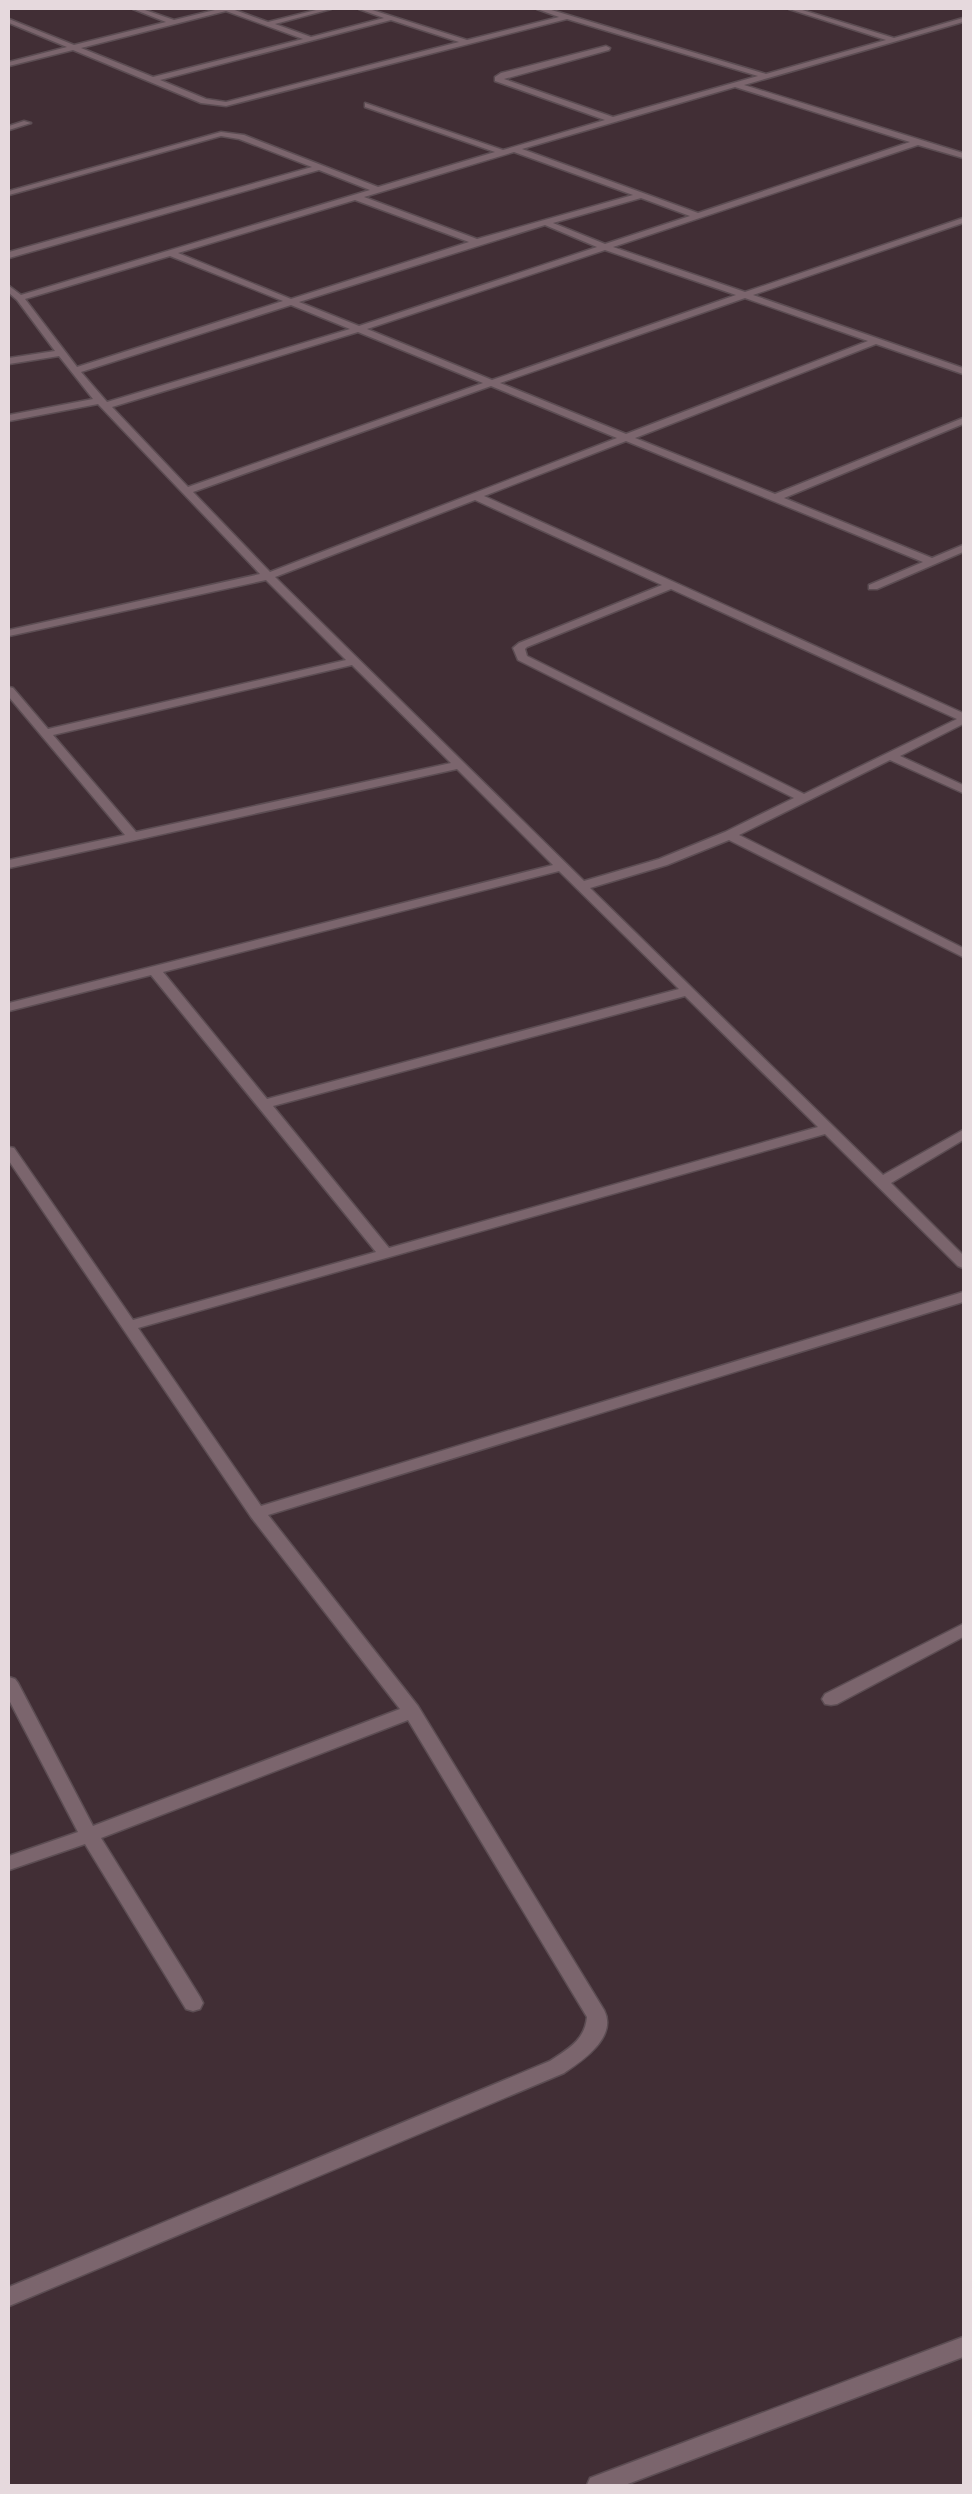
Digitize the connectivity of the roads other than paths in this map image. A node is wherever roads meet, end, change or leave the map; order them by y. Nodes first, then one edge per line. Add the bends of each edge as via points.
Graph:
1 (136, 9) edge
2 (328, 9) edge
3 (363, 9) edge
4 (541, 9) edge
5 (792, 9) edge
6 (567, 17) junction
7 (392, 18) junction
8 (963, 20) edge
9 (9, 21) edge
10 (172, 22) junction
11 (267, 24) junction
12 (310, 39) junction
13 (894, 40) junction
14 (465, 42) junction
15 (73, 47) junction
16 (606, 48) dead end
17 (9, 64) edge
18 (766, 76) junction
19 (151, 80) junction
20 (736, 85) junction
21 (368, 105) dead end
22 (614, 120) junction
23 (27, 123) dead end
24 (9, 128) edge
25 (918, 142) junction
26 (516, 150) junction
27 (505, 153) junction
28 (963, 156) edge
29 (318, 168) junction
30 (377, 190) junction
31 (9, 193) edge
32 (641, 195) junction
33 (356, 197) junction
34 (699, 216) junction
35 (963, 220) edge
36 (544, 222) junction
37 (477, 242) junction
38 (605, 246) junction
39 (170, 253) junction
40 (9, 255) edge
41 (9, 289) edge
42 (745, 295) junction
43 (17, 301) edge
44 (293, 302) junction
45 (359, 329) junction
46 (876, 341) junction
47 (61, 353) junction
48 (9, 361) edge
49 (75, 371) junction
50 (963, 371) edge
51 (491, 383) junction
52 (103, 403) junction
53 (9, 418) edge
54 (963, 421) edge
55 (627, 438) junction
56 (187, 491) junction
57 (475, 496) junction
58 (775, 498) junction
59 (963, 548) edge
60 (933, 562) junction
61 (268, 576) junction
62 (670, 584) junction
63 (873, 587) dead end
64 (9, 633) edge
65 (355, 661) junction
66 (9, 690) edge
67 (963, 719) edge
68 (45, 733) junction
69 (891, 756) junction
70 (459, 765) junction
71 (963, 789) edge
72 (803, 798) junction
73 (729, 834) junction
74 (132, 835) junction
75 (9, 864) edge
76 (562, 866) junction
77 (582, 886) junction
78 (963, 953) edge
79 (154, 970) junction
80 (688, 991) junction
81 (9, 1007) edge
82 (264, 1104) junction
83 (827, 1129) junction
84 (963, 1134) edge
85 (9, 1151) edge
86 (882, 1182) junction
87 (386, 1254) junction
88 (963, 1263) edge
89 (963, 1297) edge
90 (129, 1326) junction
91 (257, 1513) junction
92 (963, 1630) edge
93 (9, 1683) edge
94 (831, 1698) dead end
95 (412, 1711) junction
96 (89, 1835) junction
97 (9, 1864) edge
98 (193, 2003) dead end
99 (9, 2297) edge
100 (963, 2347) edge
101 (598, 2485) edge

1 - 10 street
2 - 11 street
3 - 7 street
4 - 6 street
5 - 13 street
6 - 14 street
6 - 18 street
7 - 12 street
7 - 14 street
8 - 13 street
9 - 15 street
10 - 11 street via 226,9
10 - 15 street
11 - 12 street
12 - 19 street
13 - 18 street
14 - 19 street via 226,104 204,101
15 - 17 street
15 - 19 street
16 - 22 street via 498,79
18 - 20 street
20 - 22 street
20 - 25 street
21 - 27 street
22 - 26 street
23 - 24 street
25 - 28 street
25 - 34 street
26 - 27 street
26 - 32 street
27 - 30 street
29 - 30 street
29 - 31 street via 240,137 221,134
29 - 40 street
30 - 33 street
32 - 34 street
32 - 36 street
33 - 37 street
33 - 39 street
34 - 38 street
35 - 42 street
36 - 37 street
36 - 38 street
37 - 44 street
38 - 42 street
38 - 45 street
39 - 43 street
39 - 44 street
41 - 43 street
42 - 46 street
42 - 51 street
43 - 47 street
44 - 45 street
44 - 49 street
45 - 51 street
45 - 52 street
46 - 50 street
46 - 55 street
47 - 48 street
47 - 49 street
49 - 52 street
51 - 55 street
51 - 56 street
52 - 53 street
52 - 56 street
54 - 58 street
55 - 57 street
55 - 58 street
56 - 61 street
57 - 61 street
57 - 62 street
58 - 60 street
59 - 60 street
60 - 63 street
61 - 64 street
61 - 65 street
62 - 67 street
62 - 72 street via 522,645 519,653 522,658
65 - 68 street
65 - 70 street
66 - 68 street
67 - 69 street
68 - 74 street
69 - 71 street
69 - 72 street
70 - 74 street
70 - 76 street
72 - 73 street
73 - 77 street via 662,862
73 - 78 street
74 - 75 street
76 - 77 street
76 - 79 street
77 - 80 street
79 - 81 street
79 - 82 street
80 - 82 street
80 - 83 street
82 - 87 street
83 - 86 street
83 - 87 street
84 - 86 street
85 - 90 street
86 - 88 street
87 - 90 street
89 - 91 street
90 - 91 street
91 - 95 street
92 - 94 street
93 - 96 street
95 - 96 street
95 - 99 street via 597,2016 597,2030 582,2050 557,2067
96 - 97 street
96 - 98 street
100 - 101 street

